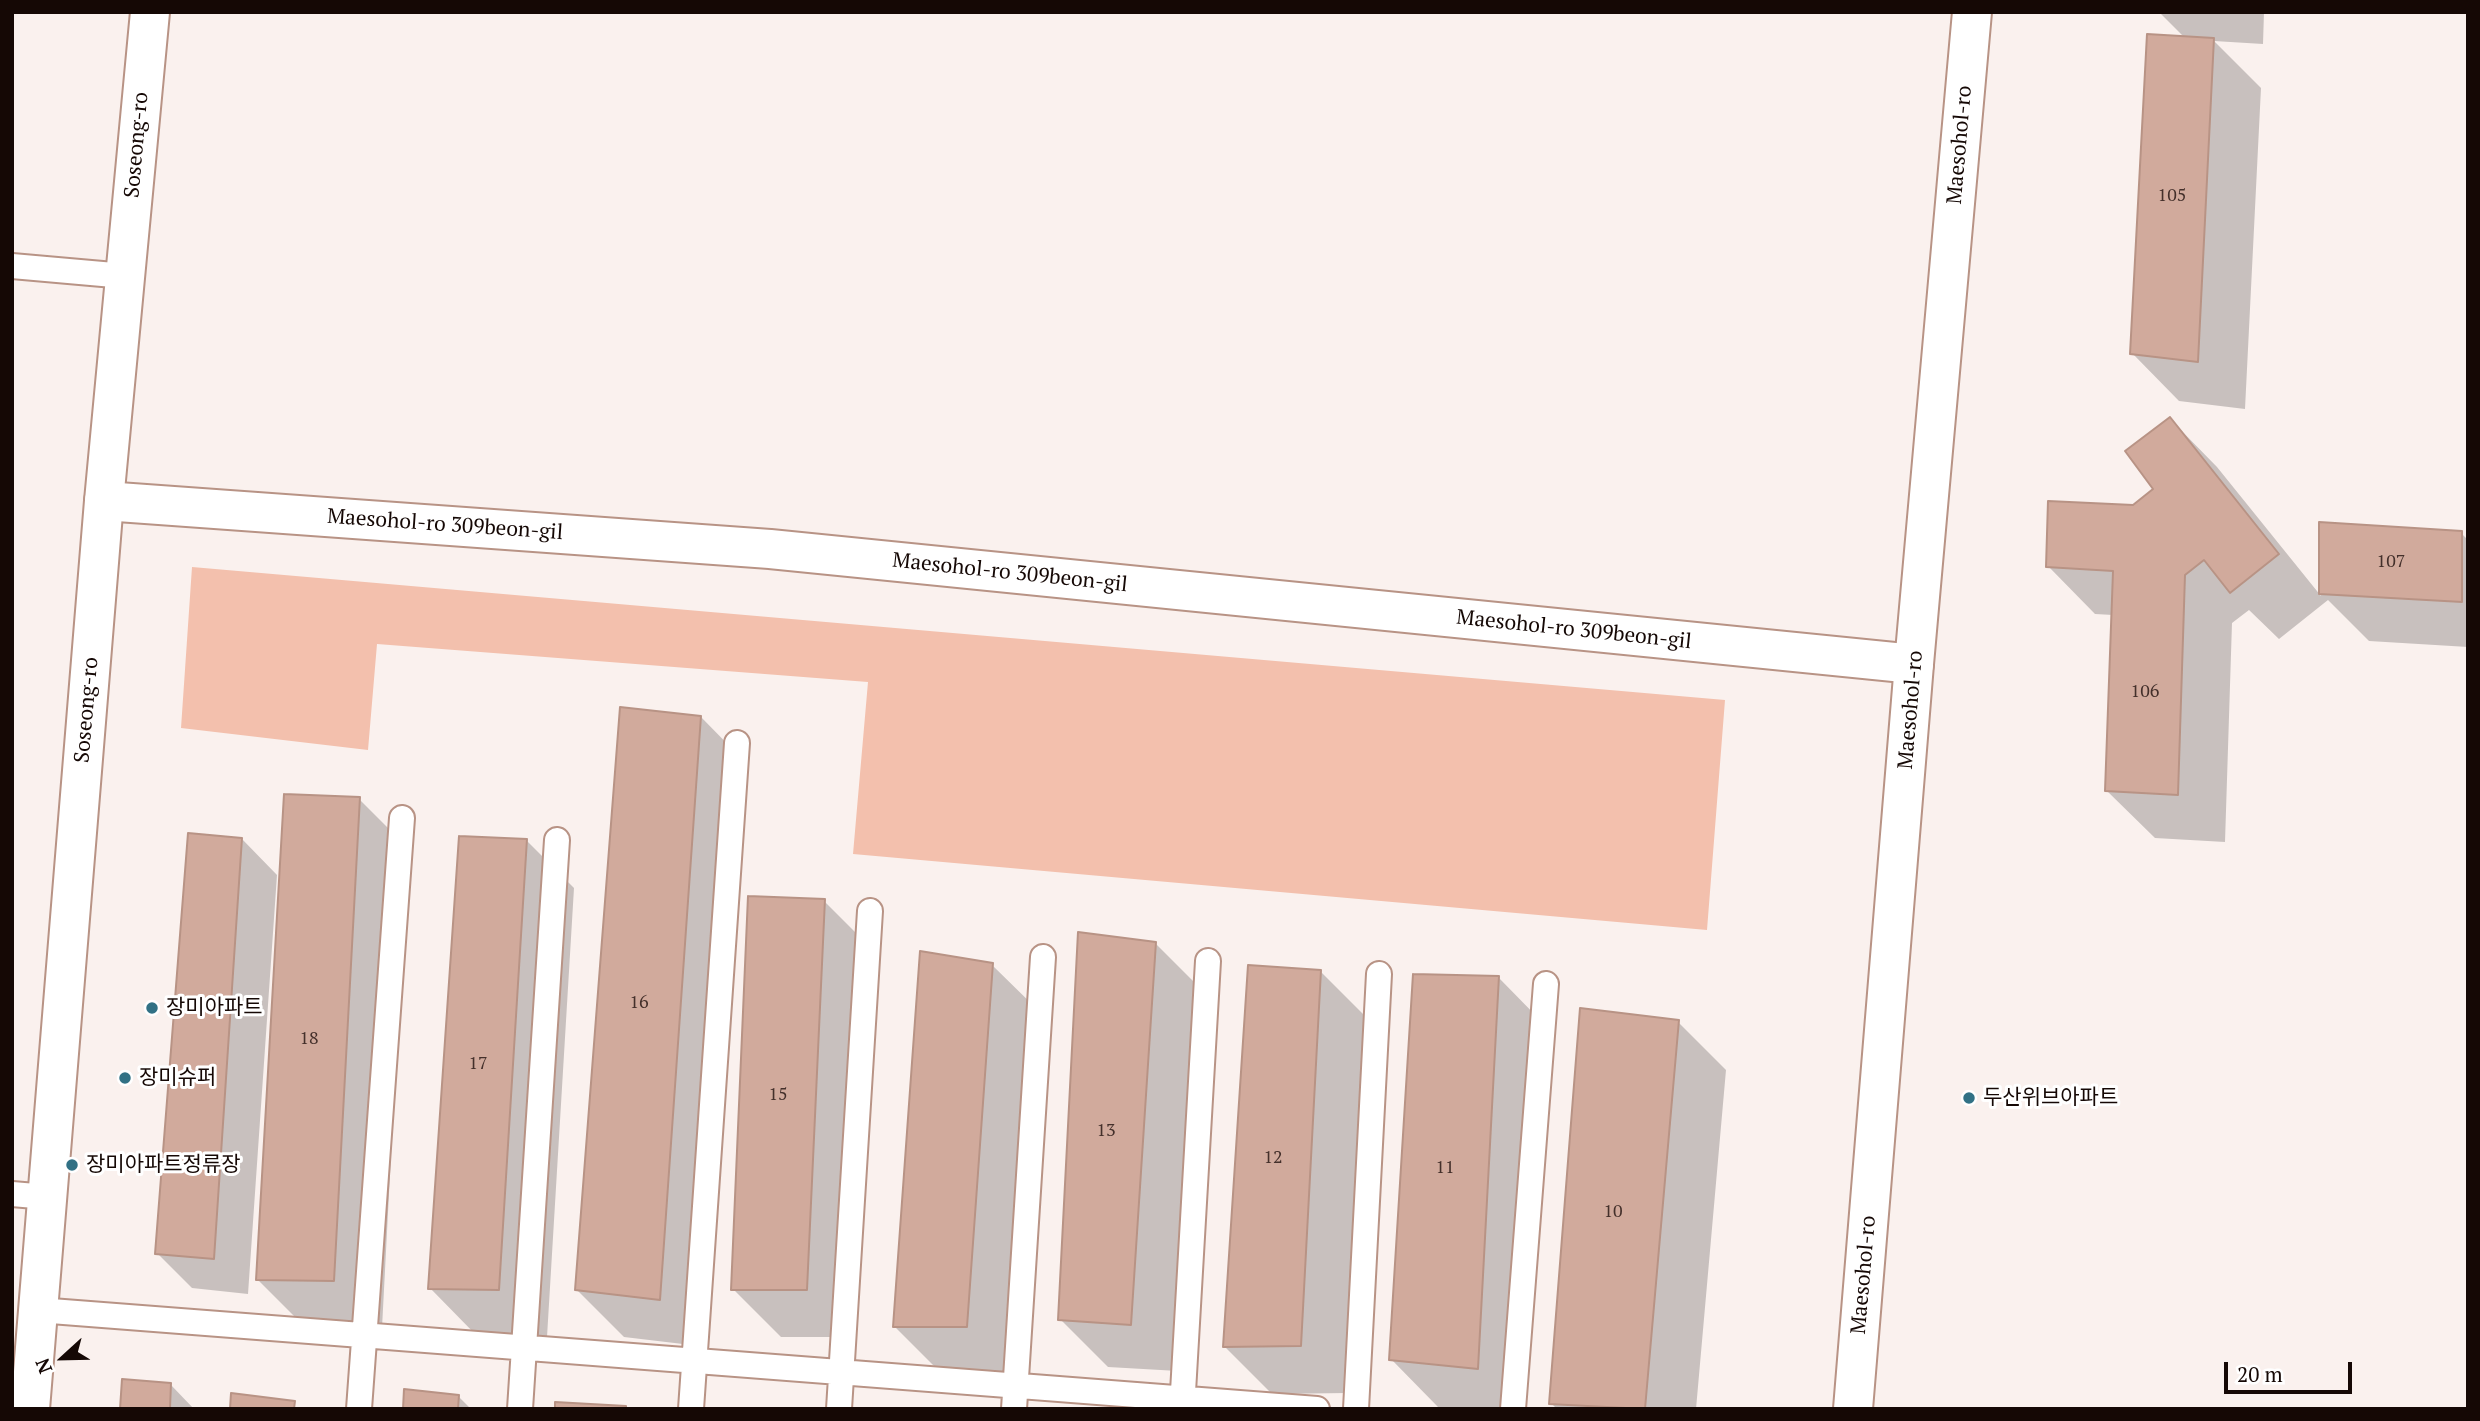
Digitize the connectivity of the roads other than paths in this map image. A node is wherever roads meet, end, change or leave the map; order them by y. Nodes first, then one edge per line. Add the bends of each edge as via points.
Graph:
1 (150, 12) edge
2 (1972, 12) edge
3 (12, 266) edge
4 (125, 276) junction
5 (104, 501) junction
6 (1914, 664) junction
7 (737, 743) dead end
8 (402, 818) dead end
9 (557, 840) dead end
10 (870, 911) dead end
11 (1043, 957) dead end
12 (1208, 961) dead end
13 (1379, 974) dead end
14 (1546, 984) dead end
15 (30, 1196) edge
16 (38, 1310) junction
17 (364, 1335) junction
18 (524, 1348) junction
19 (695, 1361) junction
20 (841, 1372) junction
21 (1015, 1397) edge
22 (1182, 1404) edge
23 (30, 1409) edge
24 (359, 1409) edge
25 (520, 1409) edge
26 (691, 1409) edge
27 (838, 1409) edge
28 (1317, 1409) edge
29 (1356, 1409) edge
30 (1513, 1409) edge
31 (1853, 1409) edge

1 - 4 main road, Soseong-ro
2 - 6 main road, Maesohol-ro
3 - 4 lane
4 - 5 main road, Soseong-ro
5 - 6 main road, Maesohol-ro 309beon-gil via 770,549
5 - 15 main road, Soseong-ro
6 - 31 main road, Maesohol-ro
7 - 19 lane
8 - 17 lane
9 - 18 lane
10 - 20 lane
11 - 21 lane
12 - 22 lane
13 - 29 lane
14 - 30 lane
15 - 16 main road, Soseong-ro
16 - 17 lane
16 - 23 main road, Soseong-ro
17 - 18 lane
17 - 24 lane
18 - 19 lane
18 - 25 lane
19 - 20 lane
19 - 26 lane
20 - 21 lane
20 - 27 lane
21 - 22 lane
22 - 28 lane

